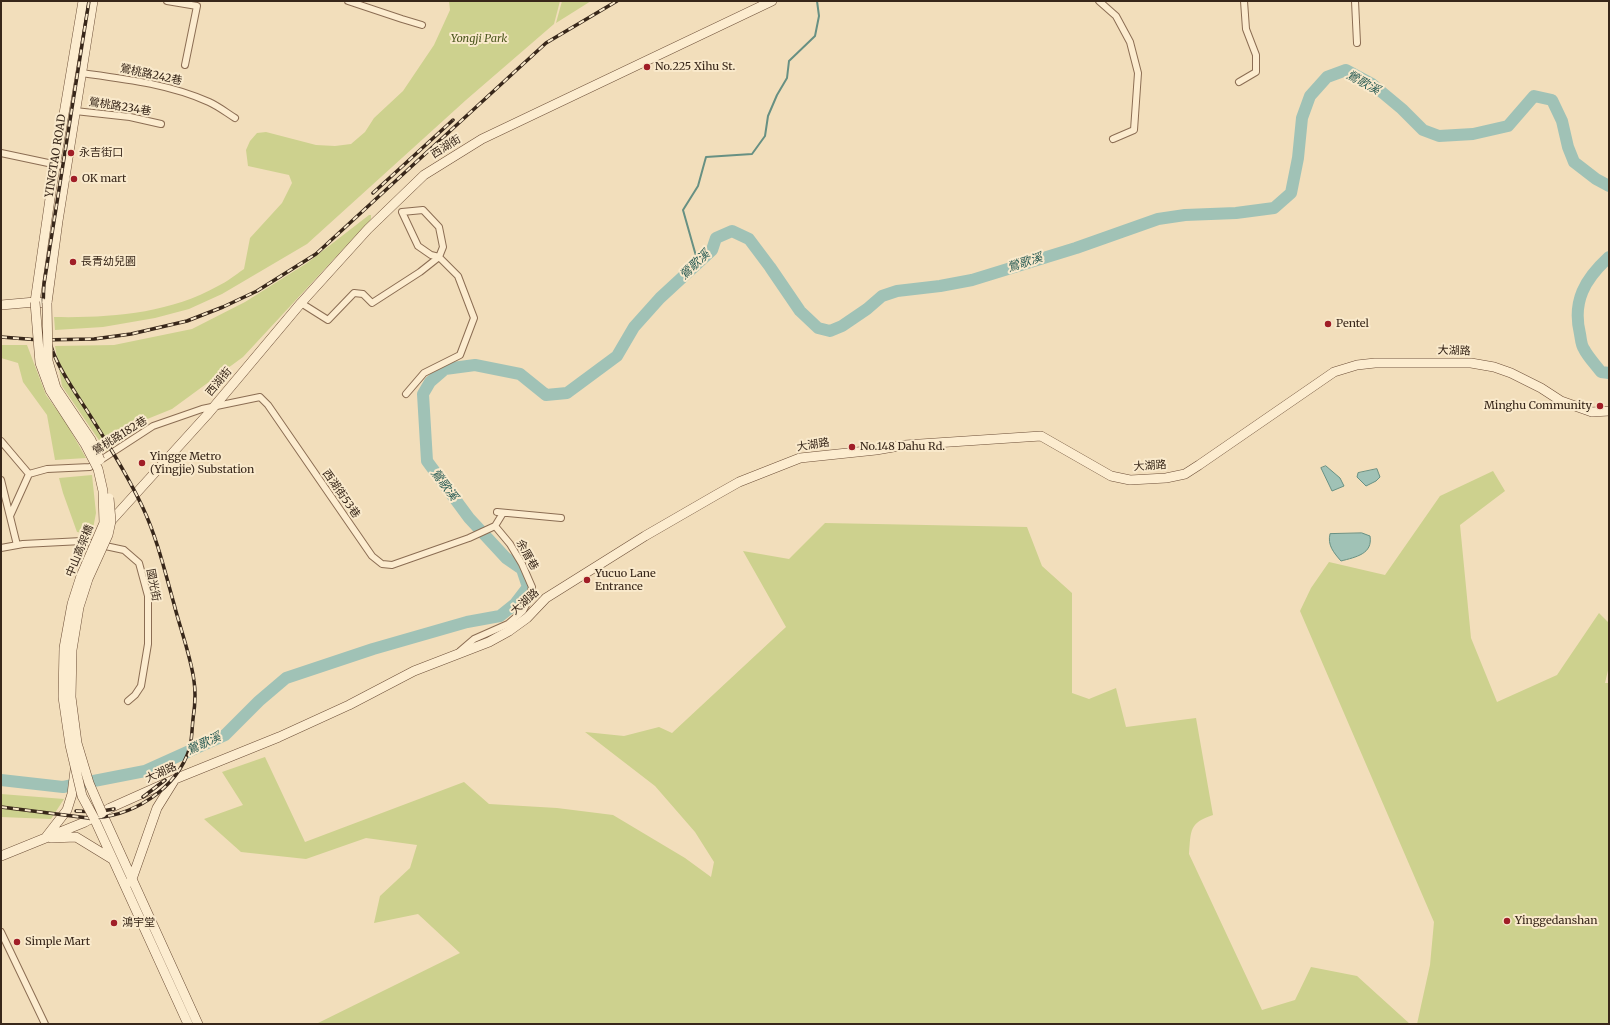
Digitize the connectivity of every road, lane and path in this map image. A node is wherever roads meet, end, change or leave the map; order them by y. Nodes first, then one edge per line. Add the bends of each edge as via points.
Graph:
1 (83, 1) edge
2 (93, 1) edge
3 (167, 1) edge
4 (348, 1) edge
5 (772, 1) edge
6 (1099, 1) edge
7 (1244, 1) edge
8 (1355, 1) edge
9 (422, 24) dead end
10 (1357, 43) dead end
11 (186, 65) dead end
12 (81, 73) junction
13 (1239, 82) dead end
14 (75, 111) junction
15 (235, 118) dead end
16 (161, 124) dead end
17 (1113, 139) dead end
18 (1, 153) edge
19 (56, 164) junction
20 (67, 167) junction
21 (438, 257) junction
22 (35, 302) junction
23 (47, 303) junction
24 (301, 303) junction
25 (1, 305) edge
26 (406, 394) dead end
27 (214, 406) junction
28 (1609, 411) edge
29 (207, 415) joint
30 (1, 441) edge
31 (29, 474) junction
32 (1, 480) edge
33 (10, 516) junction
34 (561, 518) dead end
35 (107, 522) junction
36 (495, 526) junction
37 (17, 545) junction
38 (1, 548) edge
39 (456, 654) junction
40 (128, 701) dead end
41 (76, 767) junction
42 (175, 779) junction
43 (98, 815) junction
44 (45, 838) junction
45 (1, 856) edge
46 (112, 859) junction
47 (132, 879) junction
48 (125, 887) junction
49 (1, 932) edge
50 (45, 1024) edge
51 (188, 1024) edge
52 (198, 1024) edge

1 - 19 street, YINGTAO ROAD
2 - 12 street, YINGTAO ROAD
3 - 11 street via 197,6
4 - 9 street
5 - 24 street, 西湖街 via 482,139 424,175 368,229
6 - 17 street via 1120,22 1130,42 1138,73 1134,130
7 - 13 street via 1246,29 1256,55 1256,72
8 - 10 street
12 - 14 street, YINGTAO ROAD
12 - 15 street, 鶯桃路242巷 via 177,89 210,102
14 - 16 street, 鶯桃路234巷 via 130,117
14 - 20 street, YINGTAO ROAD
18 - 19 street
19 - 20 street
19 - 22 street, YINGTAO ROAD
20 - 23 street, YINGTAO ROAD
21 - 21 street via 443,247 439,227 423,210 402,212 418,246
21 - 24 street via 420,272 372,303 363,294 354,293 328,320
21 - 26 street via 458,276 474,318 460,355 424,373
22 - 23 street
22 - 25 street
22 - 35 street, 中山高架橋, bridge via 40,363 50,390 98,469
23 - 35 street, 中山高架橋, bridge via 48,361 56,388 91,440 102,465 109,490
24 - 27 street, 西湖街
27 - 29 street, 西湖街
27 - 31 street, 鶯桃路182巷 via 153,426 90,467 47,469
27 - 36 street, 西湖街53巷 via 260,397 372,556 382,564 392,565 469,538
28 - 39 street, 大湖路 via 1592,412 1561,401 1511,373 1494,367 1471,363 1375,363 1334,372 1185,474 1166,478 1130,480 1111,476 1041,436 912,444 800,458 739,482 693,508 546,598 527,618 509,631 489,642
29 - 35 street, 中山高架橋
30 - 31 street
31 - 33 street
32 - 33 street
33 - 37 street
34 - 36 street via 500,513
35 - 41 street, 中山高架橋, bridge via 81,576 72,604 64,648 63,697
35 - 43 street, 中山高架橋, bridge via 108,536 81,600 72,650 71,697 77,743
36 - 39 street, 余厝巷 via 522,564 532,587 529,599 523,611 508,624 474,638
37 - 38 street, 國光街
37 - 40 street, 國光街 via 82,541 124,550 139,563 148,596 148,644 141,686
39 - 42 street, 大湖路 via 414,671 279,737
41 - 43 street, 中山高架橋, bridge via 82,796
41 - 44 street, bridge via 72,794 66,810
42 - 43 street, 大湖路
42 - 47 street via 157,808
43 - 44 street, 大湖路
43 - 46 street
43 - 47 street
44 - 45 street, 大湖路
44 - 46 street via 76,838
46 - 48 street
47 - 48 street
47 - 52 street
48 - 51 street
49 - 50 street

